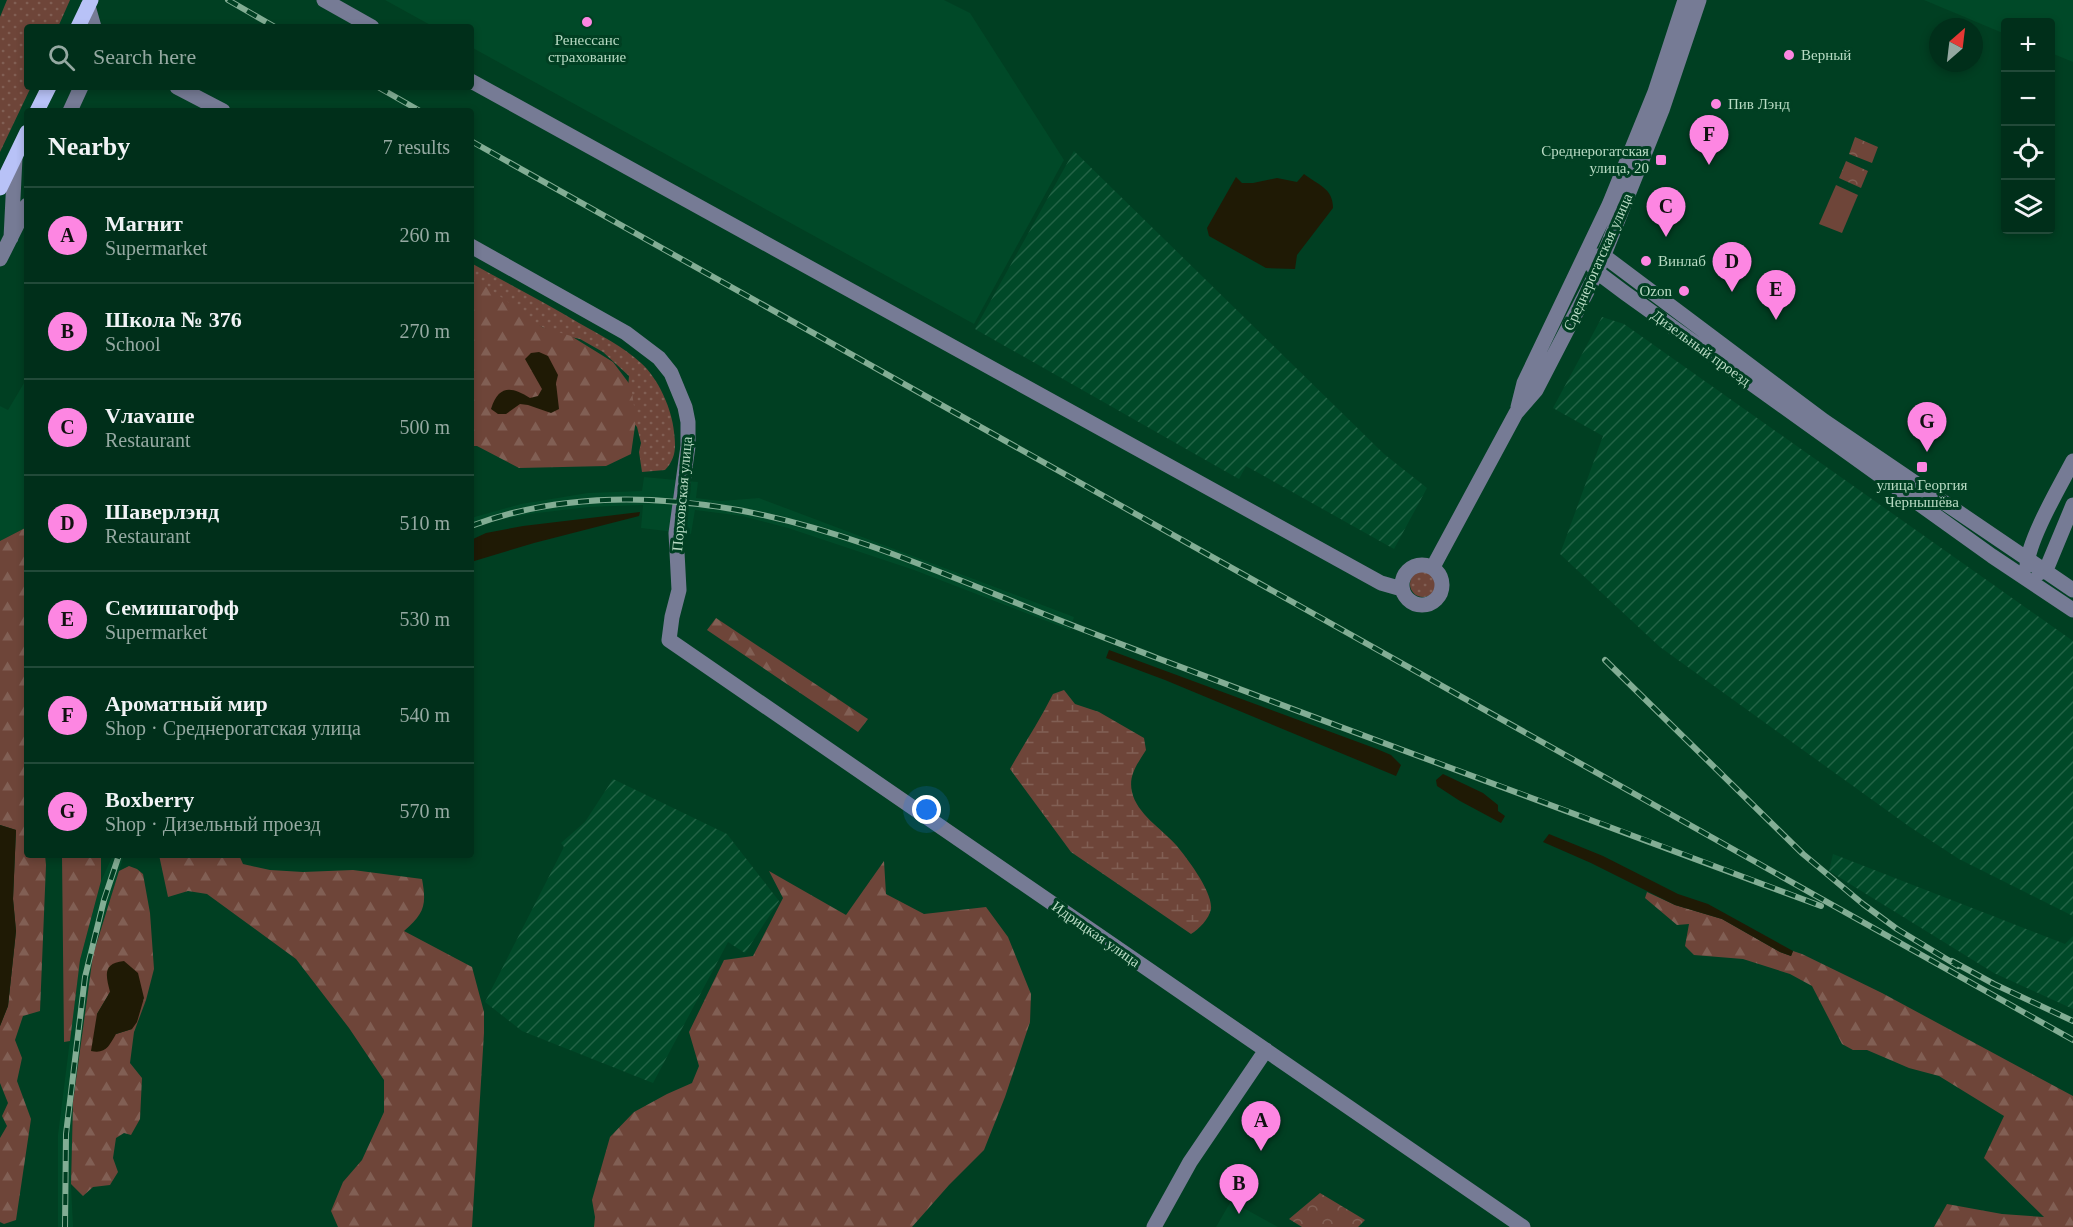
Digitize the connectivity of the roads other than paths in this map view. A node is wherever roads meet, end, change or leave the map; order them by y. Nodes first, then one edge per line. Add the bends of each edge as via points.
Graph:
1 (324, 0) edge
2 (1684, 0) edge
3 (1699, 0) edge
4 (89, 3) edge
5 (79, 24) edge
6 (93, 24) edge
7 (367, 24) edge
8 (474, 83) edge
9 (48, 90) edge
10 (80, 90) edge
11 (183, 90) edge
12 (38, 108) edge
13 (71, 108) edge
14 (217, 108) edge
15 (24, 138) edge
16 (15, 158) junction
17 (0, 188) edge
18 (24, 211) edge
19 (11, 238) junction
20 (474, 248) edge
21 (1585, 256) junction
22 (1604, 256) junction
23 (0, 259) edge
24 (1597, 272) junction
25 (1516, 413) junction
26 (2073, 461) edge
27 (2073, 505) edge
28 (2027, 557) junction
29 (1433, 567) junction
30 (2046, 570) junction
31 (2026, 579) junction
32 (1402, 589) junction
33 (2073, 590) edge
34 (2073, 610) edge
35 (669, 640) joint
36 (1266, 1050) junction
37 (1154, 1227) edge
38 (1523, 1227) edge

1 - 7 street
2 - 21 street, Среднерогатская улица via 1650,103
3 - 22 street, Среднерогатская улица via 1662,110
4 - 5 main road
4 - 6 street
8 - 32 street via 1380,584
9 - 12 main road
10 - 13 street
11 - 14 street
15 - 16 main road
16 - 17 main road
16 - 19 street
18 - 19 street
19 - 23 street
20 - 35 street, Порховская улица via 626,333 659,358 671,373 685,406 688,446 676,533 679,590
21 - 22 street
21 - 24 street, Дизельный проезд
21 - 25 street, Среднерогатская улица via 1524,383
22 - 24 street, Среднерогатская улица
22 - 28 street, Дизельный проезд via 1824,421
24 - 25 street, Среднерогатская улица via 1536,390
24 - 31 street, Дизельный проезд
25 - 29 street, Среднерогатская улица
26 - 28 street
27 - 30 street
28 - 30 street, Дизельный проезд
28 - 31 street
29 - 32 street via 1422,564 1411,568 1403,577
29 - 32 street via 1441,575 1443,587 1434,601 1418,604 1408,599
30 - 31 street
30 - 33 street, Дизельный проезд
31 - 34 street, Дизельный проезд
35 - 36 street, Идрицкая улица
36 - 37 street via 1190,1162
36 - 38 street, Идрицкая улица

